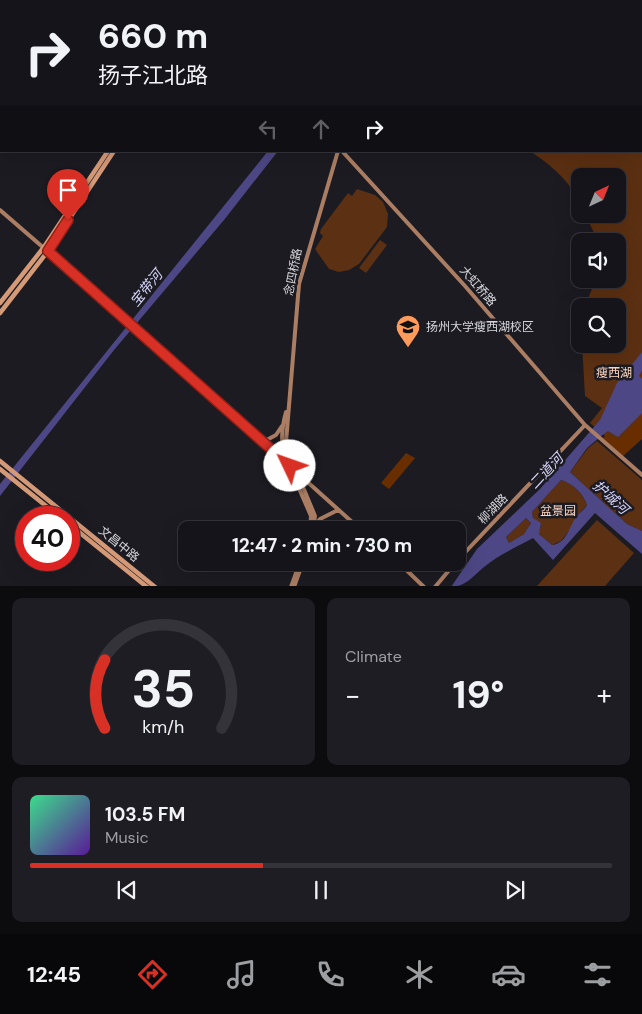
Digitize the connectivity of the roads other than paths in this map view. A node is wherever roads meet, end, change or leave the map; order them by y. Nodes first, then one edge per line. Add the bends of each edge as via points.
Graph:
1 (107, 152) edge
2 (113, 152) edge
3 (338, 152) edge
4 (343, 152) edge
5 (0, 210) edge
6 (46, 249) junction
7 (0, 303) edge
8 (0, 313) edge
9 (289, 400) junction
10 (282, 426) junction
11 (587, 427) junction
12 (263, 442) junction
13 (0, 461) edge
14 (290, 466) junction
15 (0, 469) edge
16 (297, 473) junction
17 (642, 475) edge
18 (16, 478) junction
19 (48, 506) edge
20 (338, 510) junction
21 (312, 521) edge
22 (314, 521) edge
23 (318, 521) edge
24 (351, 521) edge
25 (80, 533) edge
26 (466, 552) edge
27 (298, 571) edge
28 (408, 571) edge
29 (448, 571) edge
30 (147, 586) edge
31 (155, 586) edge
32 (292, 586) edge
33 (424, 586) edge
34 (435, 586) edge

1 - 6 main road
2 - 6 main road
3 - 9 street, 念四桥路 via 299,284
4 - 11 street, 大虹桥路
5 - 6 street
6 - 7 main road
6 - 8 main road
6 - 12 street
9 - 10 street, 念四桥路
9 - 16 street, 念四桥路 via 286,442 288,456
10 - 12 street via 276,435
10 - 14 street, 念四桥路 via 282,443
11 - 17 street, 大虹桥路
11 - 26 street, 柳湖路
12 - 14 street
13 - 18 main road, 文昌中路
14 - 16 street
14 - 21 street, 念四桥路
15 - 18 main road, 文昌中路
16 - 20 street
16 - 22 street, 念四桥路
18 - 19 main road, 文昌中路
18 - 31 main road, 文昌中路
20 - 23 street
20 - 24 street
25 - 30 main road, 文昌中路
27 - 32 street
28 - 33 street
29 - 34 street, 柳湖路

